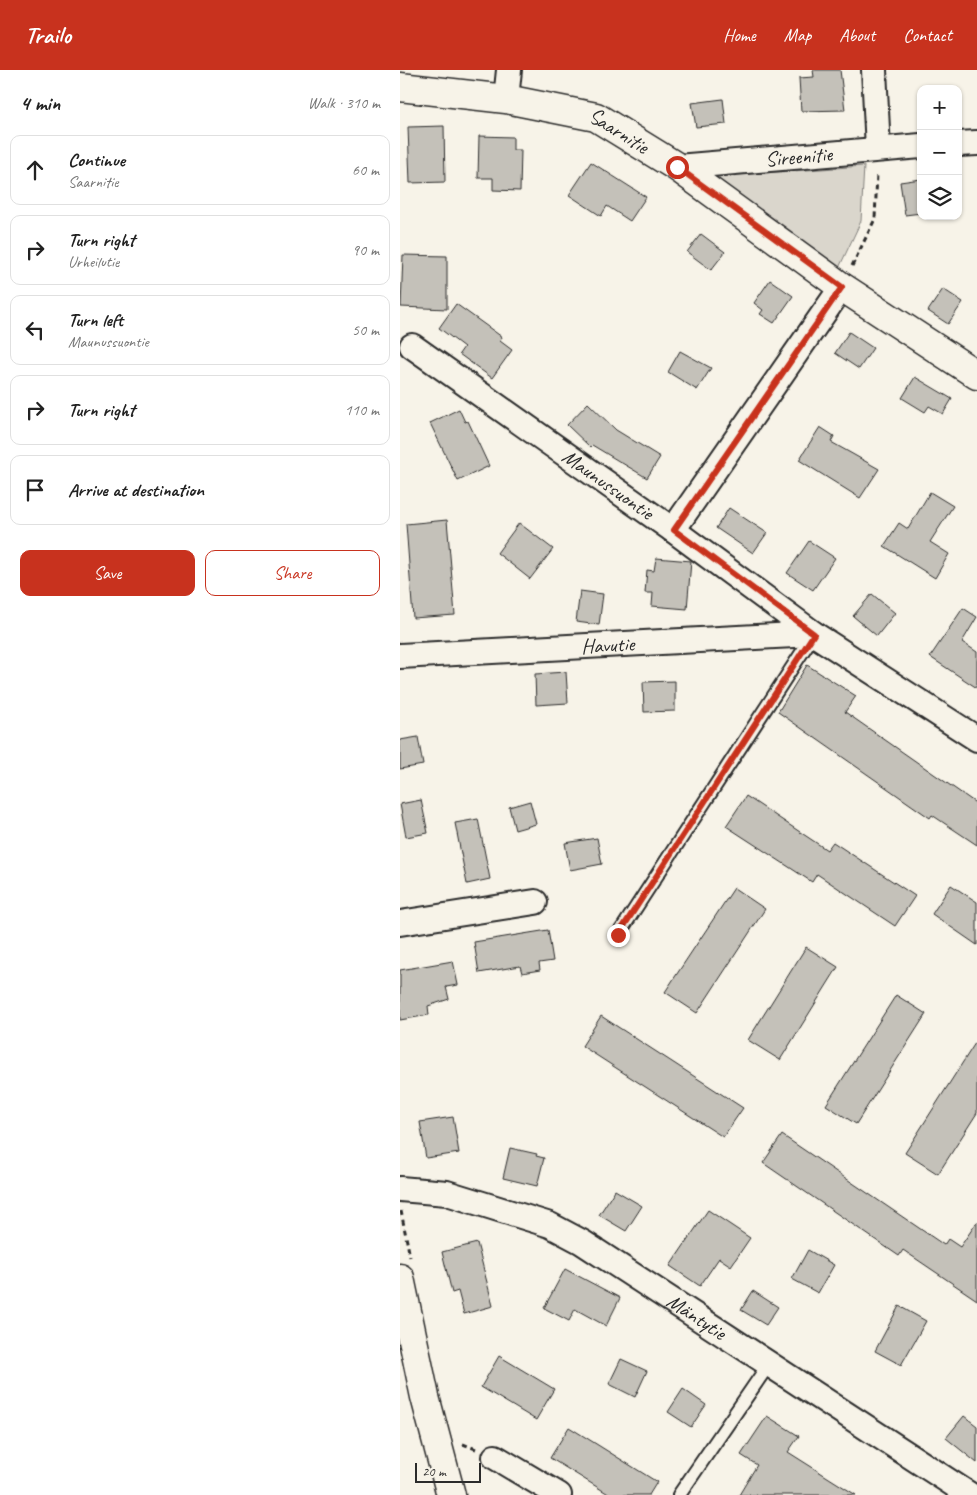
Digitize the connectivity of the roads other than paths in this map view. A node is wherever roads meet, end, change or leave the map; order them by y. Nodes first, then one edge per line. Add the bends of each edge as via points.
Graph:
1 (509, 70) edge
2 (874, 70) edge
3 (400, 87) edge
4 (506, 99) junction
5 (977, 143) edge
6 (962, 144) edge
7 (917, 146) edge
8 (878, 149) junction
9 (677, 167) junction
10 (842, 287) junction
11 (412, 346) dead end
12 (977, 375) edge
13 (674, 530) junction
14 (814, 634) junction
15 (400, 656) edge
16 (977, 739) edge
17 (535, 902) dead end
18 (400, 923) edge
19 (618, 935) dead end
20 (400, 1189) edge
21 (400, 1278) edge
22 (769, 1364) junction
23 (495, 1457) dead end
24 (451, 1495) edge
25 (559, 1495) edge
26 (679, 1495) edge
27 (970, 1495) edge

1 - 4 street
2 - 8 street
3 - 4 street, Saarnitie
4 - 9 street, Saarnitie via 596,117
5 - 6 street
7 - 8 street, Sireenitie
8 - 9 street, Sireenitie
9 - 10 street, Saarnitie
10 - 12 street, Saarnitie
10 - 13 street
11 - 13 street, Maunussuontie
13 - 14 street, Maunussuontie
14 - 15 street, Havutie
14 - 16 street, Maunussuontie
14 - 19 lane
17 - 18 street
20 - 22 street, Mäntytie via 447,1193 550,1225 582,1242
21 - 24 street via 425,1397
22 - 26 lane
22 - 27 street, Mäntytie
23 - 25 street

